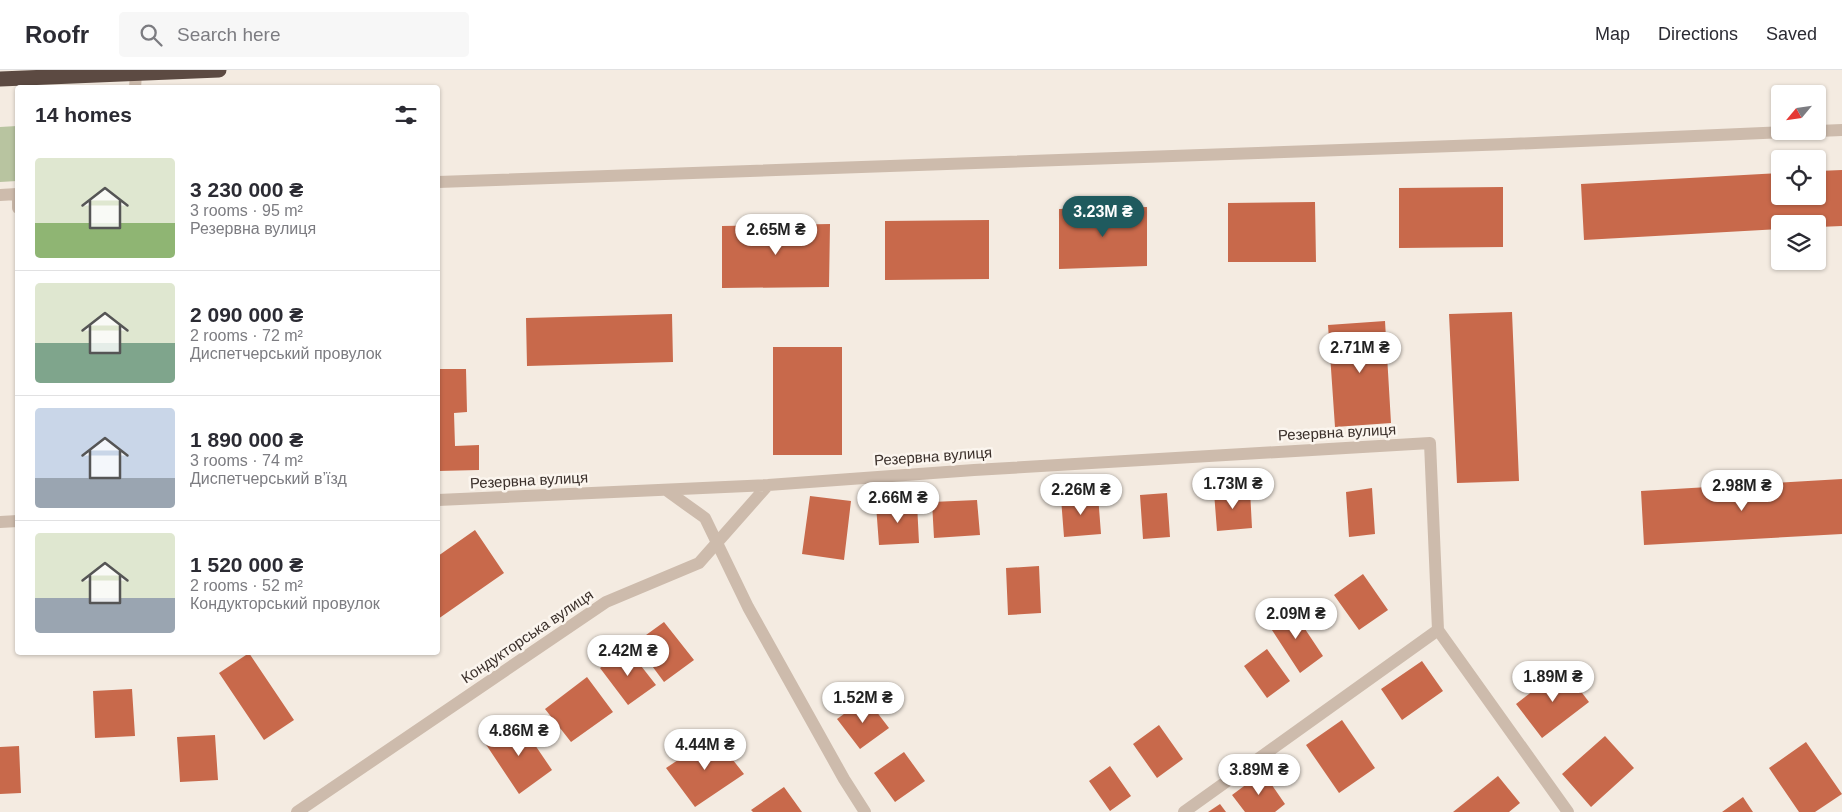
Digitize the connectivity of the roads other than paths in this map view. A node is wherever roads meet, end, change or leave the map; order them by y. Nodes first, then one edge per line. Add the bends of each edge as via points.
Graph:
1 (219, 70) edge
2 (0, 79) edge
3 (136, 81) edge
4 (1842, 130) edge
5 (1826, 131) edge
6 (1771, 133) edge
7 (440, 182) edge
8 (15, 194) edge
9 (0, 195) edge
10 (768, 485) junction
11 (666, 490) junction
12 (440, 500) edge
13 (15, 521) edge
14 (0, 522) edge
15 (717, 542) junction
16 (1438, 630) junction
17 (297, 812) edge
18 (865, 812) edge
19 (1184, 812) edge
20 (1568, 812) edge

1 - 3 highway
2 - 3 highway
4 - 5 street
6 - 7 street
8 - 9 street
10 - 11 street, Резервна вулиця
10 - 15 street, Кондукторська вулиця
10 - 16 street, Резервна вулиця via 1430,443
11 - 12 street, Резервна вулиця
11 - 15 street via 704,518
13 - 14 street
15 - 17 street, Кондукторська вулиця via 699,563 606,602
15 - 18 street via 748,607
16 - 19 street
16 - 20 street

